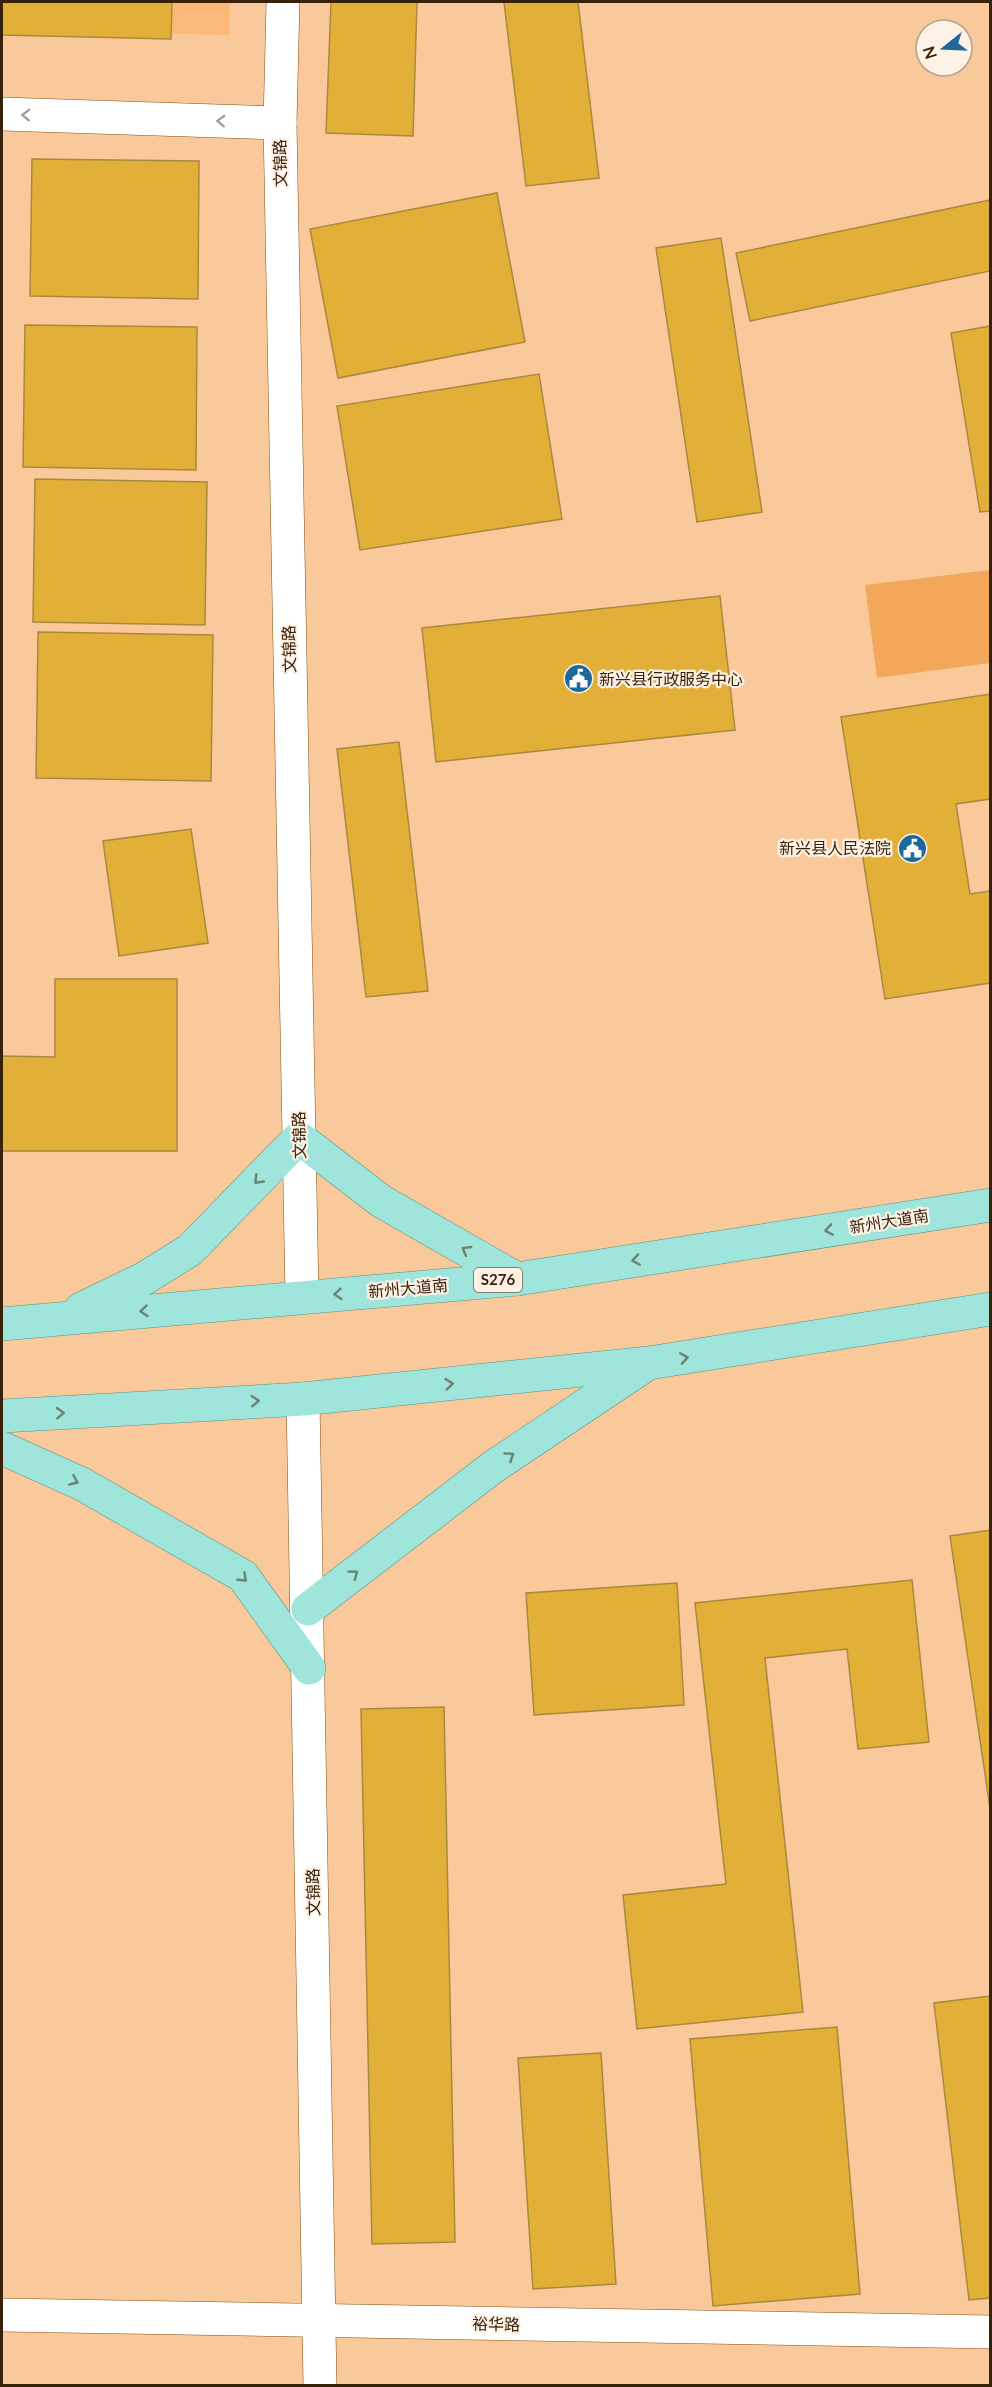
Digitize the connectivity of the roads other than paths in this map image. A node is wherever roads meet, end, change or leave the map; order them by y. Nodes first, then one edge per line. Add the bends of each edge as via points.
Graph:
1 (283, 2) edge
2 (2, 114) edge
3 (280, 123) junction
4 (298, 1138) junction
5 (990, 1205) edge
6 (517, 1279) junction
7 (302, 1297) junction
8 (990, 1310) edge
9 (62, 1318) junction
10 (2, 1324) edge
11 (649, 1363) junction
12 (303, 1399) junction
13 (2, 1416) edge
14 (2, 1448) edge
15 (308, 1609) junction
16 (309, 1668) junction
17 (2, 2315) edge
18 (321, 2321) junction
19 (990, 2332) edge
20 (320, 2385) edge

1 - 3 street, 文锦路
3 -> 2 street
3 - 4 street, 文锦路
6 -> 4 main road via 381,1201
4 - 7 street, 文锦路
4 -> 9 main road via 190,1250 145,1278
5 -> 6 main road, 新州大道南 / S276
6 -> 7 main road, 新州大道南 / S276
7 -> 9 main road, 新州大道南 / S276
11 -> 8 main road
9 - 10 main road, 新州大道南 / S276
12 -> 11 main road
15 -> 11 main road via 493,1467
13 -> 12 main road
12 - 15 street, 文锦路
14 -> 16 main road via 82,1484 243,1576
15 - 16 street, 文锦路
16 - 18 street, 文锦路
17 - 18 street, 裕华路
18 - 19 street, 裕华路
18 - 20 street, 文锦路

